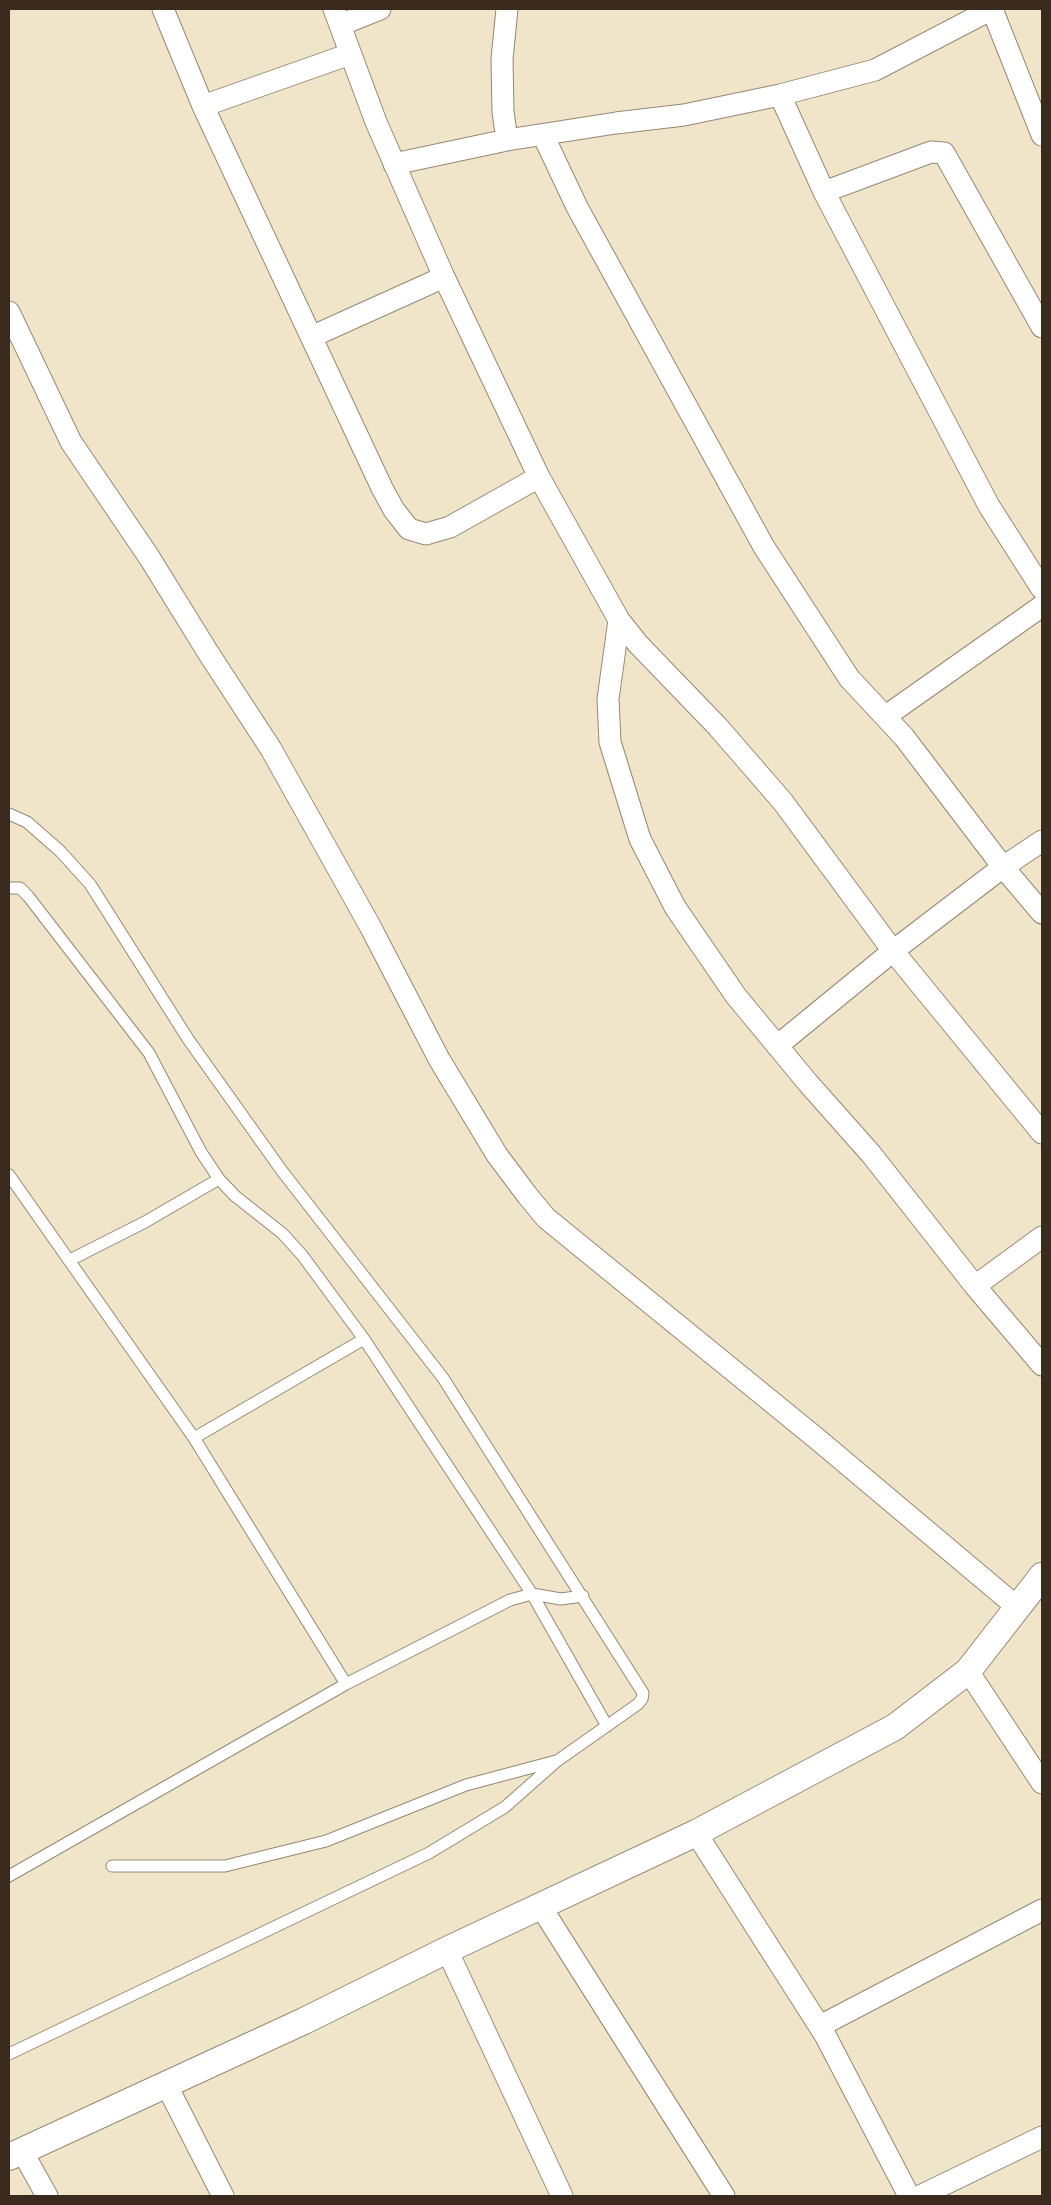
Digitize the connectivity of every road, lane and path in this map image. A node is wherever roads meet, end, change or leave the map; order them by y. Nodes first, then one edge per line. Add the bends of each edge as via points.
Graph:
1 (163, 9) edge
2 (380, 9) edge
3 (507, 9) edge
4 (992, 9) edge
5 (337, 17) edge
6 (350, 54) junction
7 (780, 95) junction
8 (203, 106) junction
9 (543, 135) junction
10 (1042, 135) edge
11 (507, 140) junction
12 (394, 164) junction
13 (824, 192) junction
14 (444, 277) junction
15 (9, 312) edge
16 (1042, 327) edge
17 (311, 337) junction
18 (538, 477) junction
19 (1042, 589) edge
20 (1042, 606) edge
21 (619, 620) junction
22 (886, 716) junction
23 (9, 814) edge
24 (1042, 841) edge
25 (1002, 867) junction
26 (9, 888) edge
27 (1042, 913) edge
28 (893, 950) junction
29 (777, 1046) junction
30 (1042, 1133) edge
31 (9, 1175) edge
32 (219, 1179) junction
33 (1042, 1237) edge
34 (70, 1260) junction
35 (975, 1286) junction
36 (364, 1338) junction
37 (1042, 1365) edge
38 (194, 1438) junction
39 (1042, 1576) edge
40 (532, 1594) junction
41 (583, 1596) junction
42 (1018, 1607) junction
43 (968, 1671) junction
44 (346, 1684) junction
45 (607, 1726) junction
46 (557, 1761) junction
47 (1042, 1783) edge
48 (696, 1833) junction
49 (112, 1866) dead end
50 (9, 1876) edge
51 (541, 1907) junction
52 (1042, 1910) edge
53 (447, 1950) junction
54 (820, 2026) junction
55 (9, 2054) edge
56 (166, 2084) junction
57 (1042, 2137) edge
58 (15, 2154) edge
59 (47, 2196) edge
60 (223, 2196) edge
61 (562, 2196) edge
62 (724, 2196) edge
63 (908, 2196) edge
64 (920, 2196) edge

1 - 8 street
2 - 5 street
3 - 11 street via 502,59
4 - 7 street via 875,70
4 - 10 street
5 - 6 street
6 - 8 street
6 - 12 street
7 - 9 street via 684,115 616,122
7 - 13 street
8 - 17 street
9 - 11 street
9 - 22 street via 577,207 764,547 849,678
11 - 12 street
12 - 14 street
13 - 16 street via 931,152 944,153
13 - 19 street via 989,506
14 - 17 street
14 - 18 street
15 - 42 street via 71,442 149,557 270,749 370,926 439,1059 496,1155 527,1195 546,1218
17 - 18 street via 382,488 409,529 426,534 450,527
18 - 21 street
20 - 22 street
21 - 28 street via 783,802
21 - 29 street via 608,699 609,728 616,766 640,839 674,907 736,996
22 - 25 street via 922,758
23 - 41 lane via 27,822 60,850 90,884 188,1039 282,1171 442,1378
24 - 25 street
25 - 27 street
25 - 28 street
26 - 32 lane via 20,888 28,896 149,1053 201,1152
28 - 29 street
28 - 30 street
29 - 35 street via 877,1161
31 - 34 lane
32 - 34 lane
32 - 36 lane via 282,1233
33 - 35 street
34 - 38 lane
35 - 37 street
36 - 38 lane
36 - 40 lane
38 - 44 lane
39 - 42 street
40 - 41 lane via 561,1599
40 - 44 lane via 510,1600
40 - 45 lane
41 - 45 lane via 643,1693 638,1704
42 - 43 street
43 - 47 street
43 - 48 street via 895,1727
44 - 50 lane
45 - 46 lane
46 - 49 lane via 466,1786 326,1841 225,1866
46 - 55 lane via 505,1806 429,1853
48 - 51 street
48 - 54 street
51 - 53 street
51 - 62 street
52 - 54 street
53 - 56 street via 304,2021
53 - 61 street
54 - 63 street
56 - 58 street
56 - 60 street
57 - 64 street
58 - 59 street

